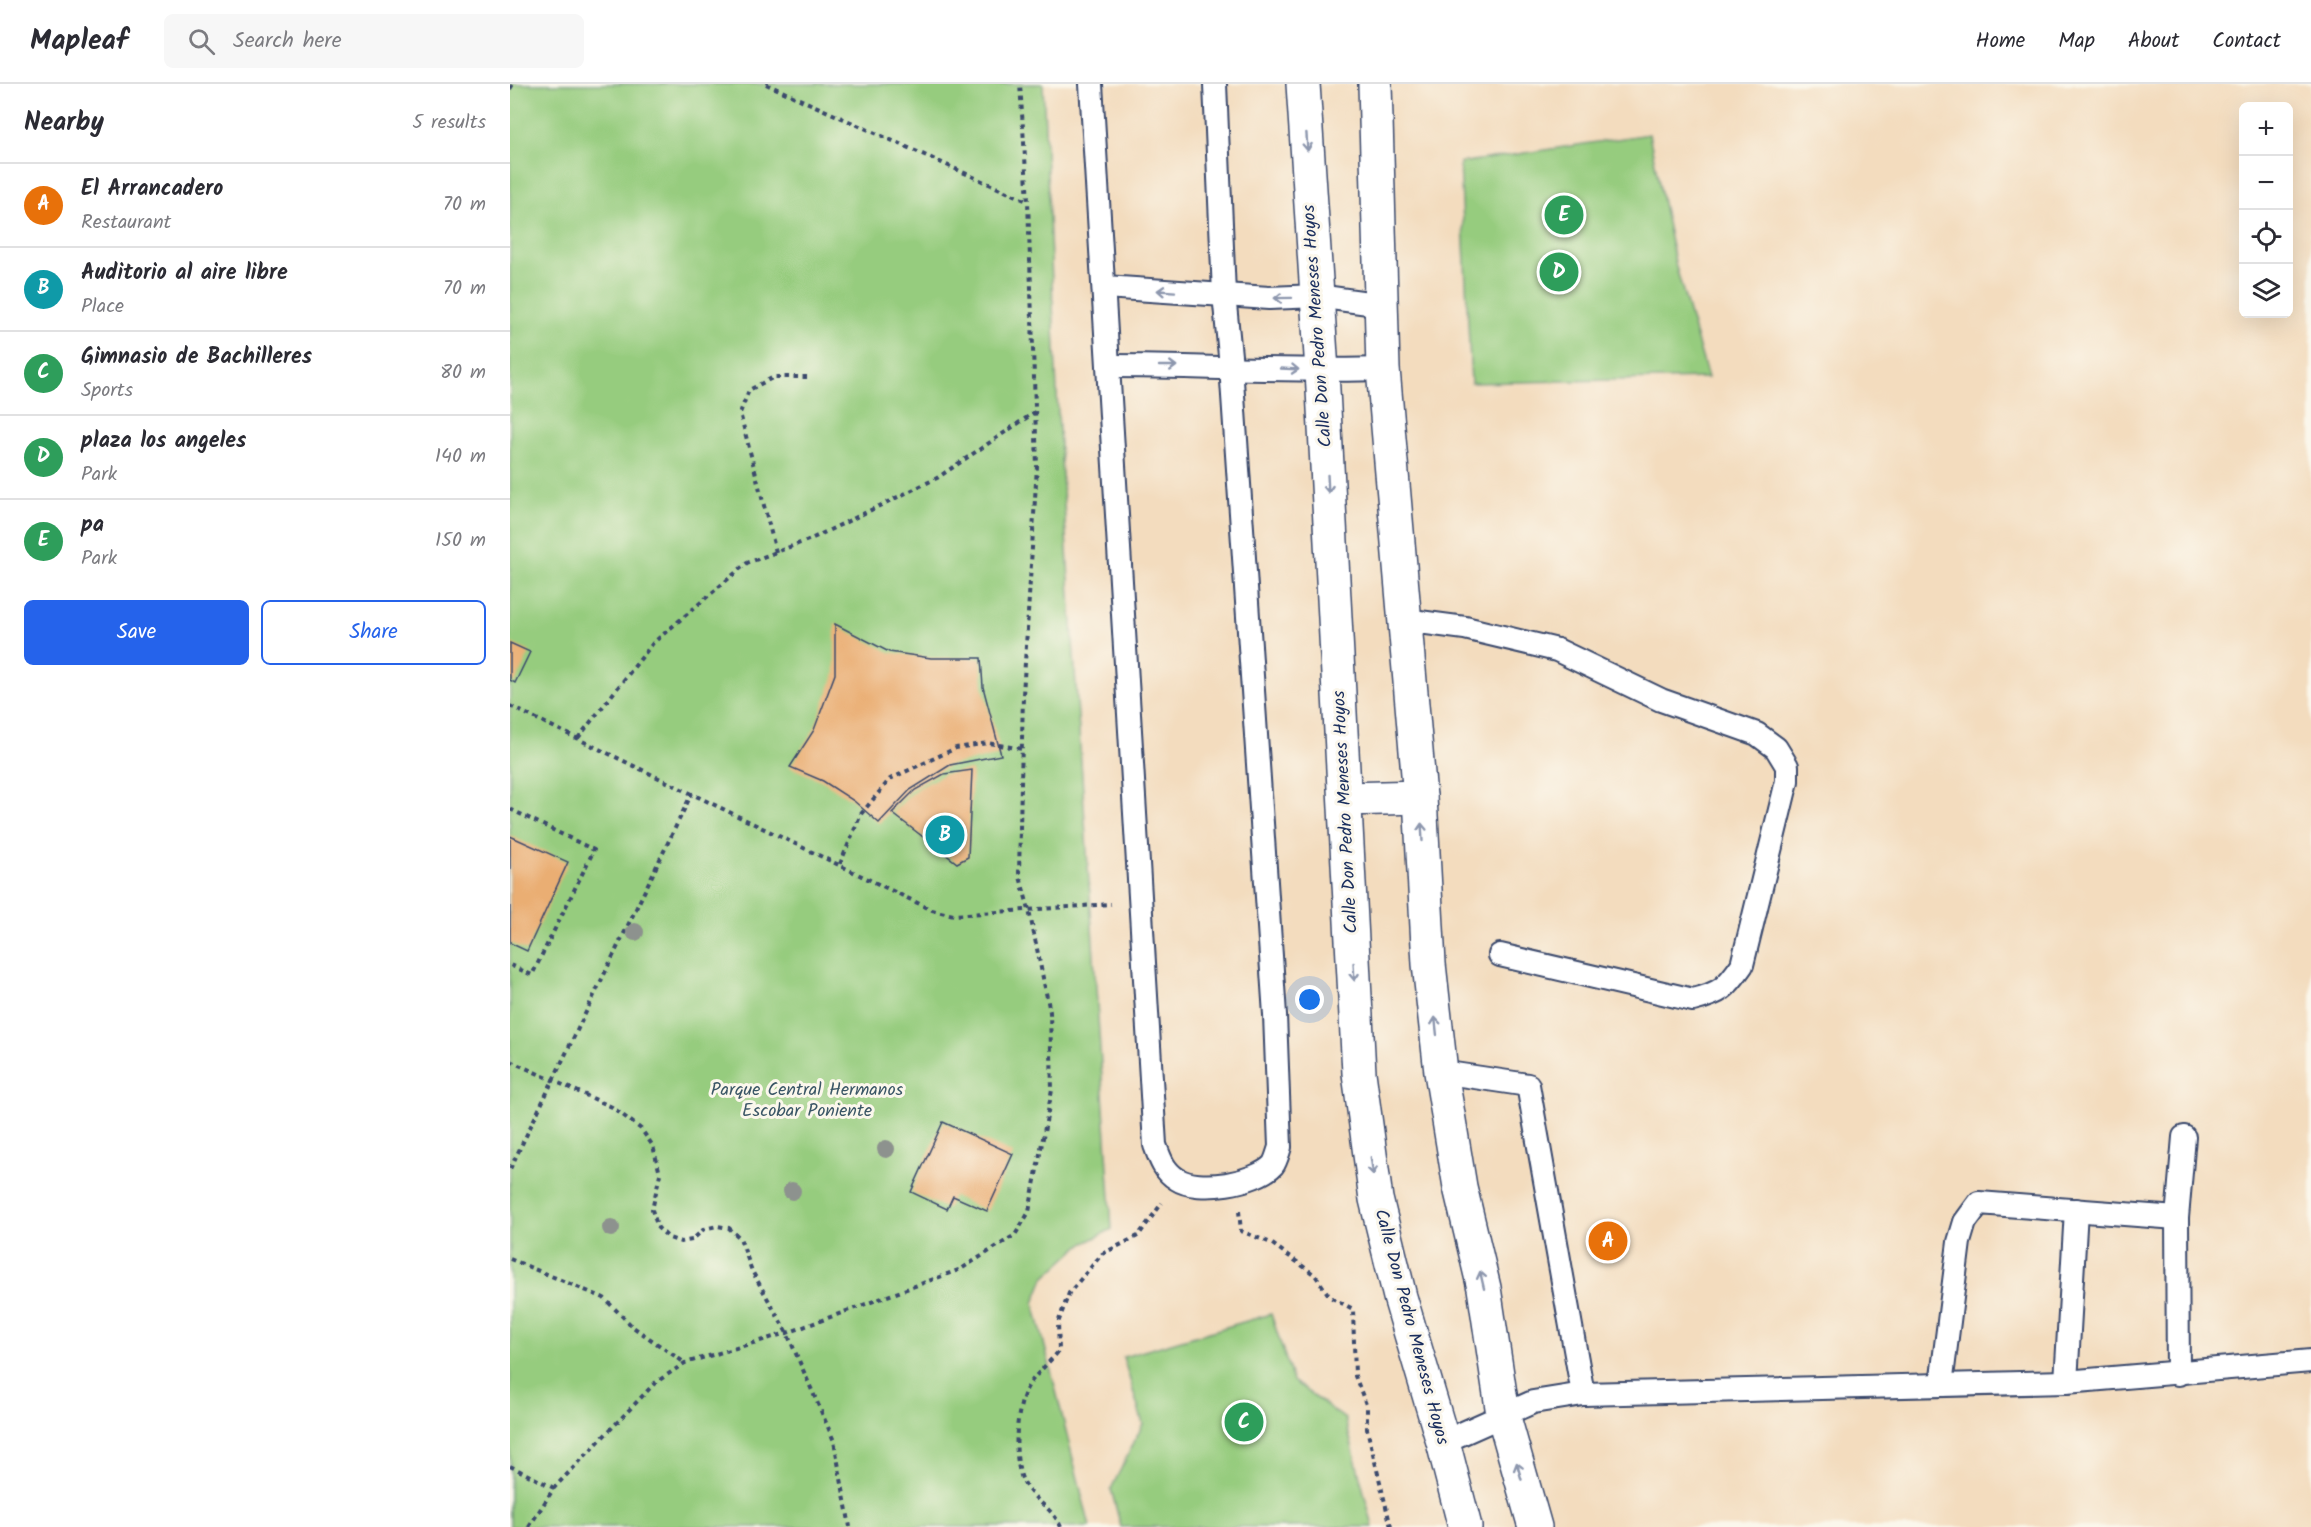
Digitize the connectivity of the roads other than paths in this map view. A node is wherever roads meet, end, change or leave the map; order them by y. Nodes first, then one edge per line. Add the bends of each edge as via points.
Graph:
1 (1091, 84) edge
2 (1215, 84) edge
3 (1303, 84) edge
4 (1375, 84) edge
5 (1105, 287) junction
6 (1224, 294) junction
7 (1317, 296) junction
8 (1383, 305) junction
9 (1110, 366) junction
10 (1231, 366) junction
11 (1383, 369) junction
12 (1322, 371) junction
13 (1404, 620) junction
14 (1420, 797) junction
15 (1346, 799) junction
16 (1500, 955) dead end
17 (1441, 1072) junction
18 (2184, 1137) dead end
19 (2076, 1210) junction
20 (2176, 1218) junction
21 (2311, 1361) edge
22 (2178, 1374) junction
23 (2066, 1382) junction
24 (1941, 1385) junction
25 (1583, 1394) junction
26 (1503, 1414) junction
27 (1443, 1442) junction
28 (1465, 1527) edge
29 (1535, 1527) edge

1 - 5 lane
2 - 6 lane
3 -> 7 street, Calle Don Pedro Meneses Hoyos
4 - 8 street
6 -> 5 lane
5 - 9 lane
7 -> 6 lane via 1269,298
6 - 10 lane
7 - 8 lane
7 - 12 street, Calle Don Pedro Meneses Hoyos
8 - 11 street
9 -> 10 lane
9 - 10 lane via 1155,1146 1162,1165 1178,1180 1201,1186 1236,1183 1274,1164 1280,1148 1275,1015
10 -> 12 lane
11 - 12 lane
11 - 13 street
12 -> 15 street, Calle Don Pedro Meneses Hoyos
13 - 14 street
13 - 16 lane via 1465,628 1557,650 1661,700 1757,734 1776,748 1787,766 1787,782 1742,965 1716,994 1693,1000
14 - 15 street
17 -> 14 street via 1429,964
15 -> 27 street, Calle Don Pedro Meneses Hoyos via 1359,1073 1376,1199
17 - 25 lane via 1528,1085
26 -> 17 street via 1484,1287 1460,1187
18 - 20 lane
19 - 20 lane
19 - 23 lane
19 - 24 lane via 1989,1201 1971,1210 1959,1242
20 - 22 lane
21 - 22 lane
22 - 23 lane
23 - 24 lane
24 - 25 lane
25 - 26 lane via 1533,1402
26 - 27 lane
29 -> 26 street
27 - 28 street, Calle Don Pedro Meneses Hoyos

